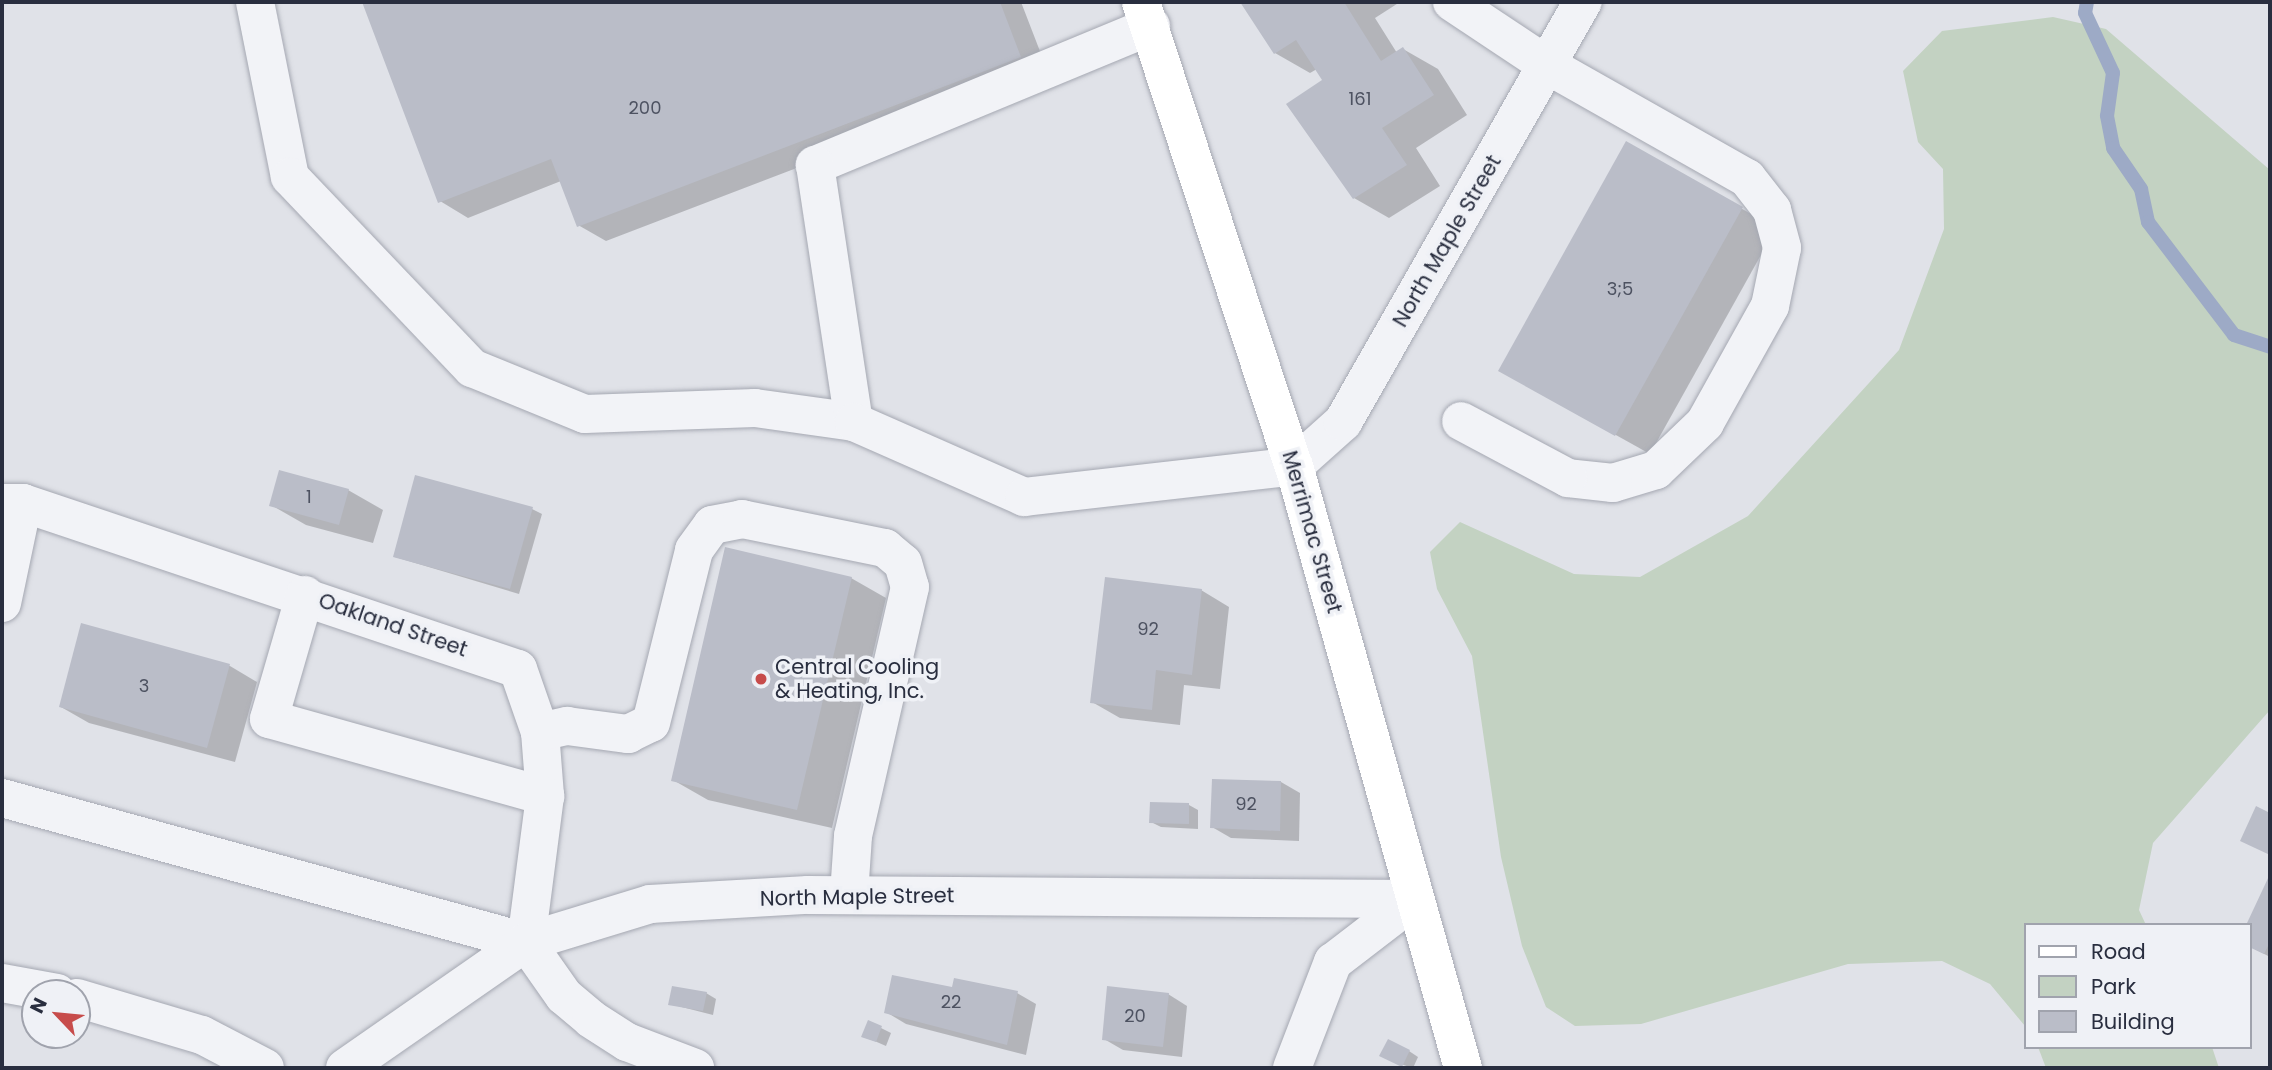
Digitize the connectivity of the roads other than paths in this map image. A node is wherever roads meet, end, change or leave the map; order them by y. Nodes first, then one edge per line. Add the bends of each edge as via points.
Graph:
1 (254, 2) edge
2 (1452, 2) edge
3 (1583, 2) edge
4 (1146, 14) edge
5 (1547, 65) junction
6 (1461, 421) dead end
7 (854, 422) junction
8 (1294, 466) junction
9 (12, 503) edge
10 (305, 595) junction
11 (2, 603) edge
12 (540, 732) junction
13 (545, 796) junction
14 (2, 798) edge
15 (849, 895) junction
16 (1415, 899) junction
17 (526, 942) junction
18 (2, 983) edge
19 (21, 986) edge
20 (91, 1002) edge
21 (265, 1068) edge
22 (345, 1068) edge
23 (695, 1068) edge
24 (1292, 1068) edge
25 (1463, 1068) edge

1 - 7 street via 290,177 472,368 585,414 755,408
2 - 5 street
3 - 5 street, North Maple Street
4 - 7 street via 815,164
4 - 8 main road, Merrimac Street
5 - 6 street via 1746,178 1779,229 1778,288 1692,442 1657,470 1613,483 1568,478
5 - 8 street, North Maple Street via 1343,422
7 - 8 street via 1024,498
8 - 16 main road, Merrimac Street
9 - 10 street, Oakland Street
9 - 11 street
10 - 12 street, Oakland Street via 518,669
10 - 13 street via 269,719
12 - 13 street, Oakland Street
12 - 15 street via 567,726 628,734 651,723 694,550 712,524 742,519 885,548 903,564 910,587 853,836
13 - 17 street, Oakland Street
14 - 17 street
15 - 16 street, North Maple Street
15 - 17 street, North Maple Street via 650,904
16 - 24 street via 1333,962
16 - 25 main road, Merrimac Street
17 - 22 street, North Maple Street
17 - 23 street via 564,996 591,1019 627,1042
18 - 19 street
20 - 21 street via 202,1035

